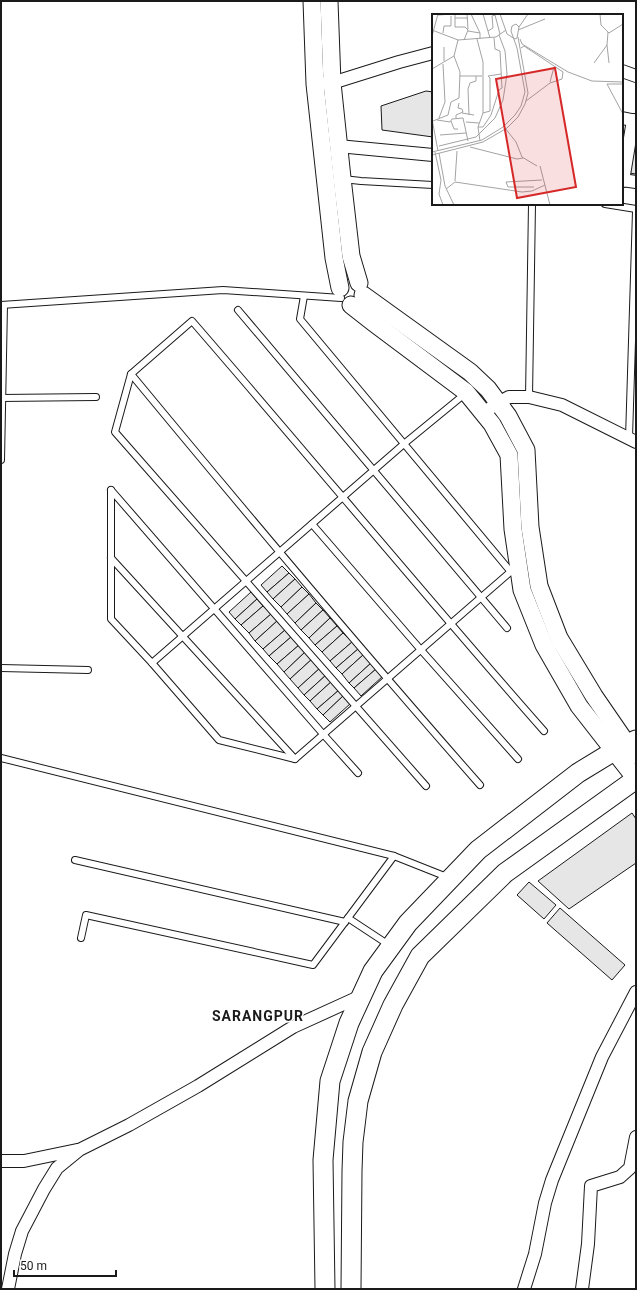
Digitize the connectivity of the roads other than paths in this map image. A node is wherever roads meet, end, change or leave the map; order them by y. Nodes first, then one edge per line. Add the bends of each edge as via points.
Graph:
1 (312, 1) edge
2 (329, 1) edge
3 (432, 53) edge
4 (623, 71) edge
5 (636, 76) edge
6 (323, 83) junction
7 (630, 120) edge
8 (338, 146) junction
9 (432, 155) edge
10 (333, 177) junction
11 (623, 181) edge
12 (636, 182) edge
13 (432, 185) edge
14 (532, 205) edge
15 (610, 205) edge
16 (636, 210) edge
17 (351, 294) junction
18 (304, 296) junction
19 (2, 305) edge
20 (238, 310) dead end
21 (2, 337) edge
22 (131, 374) junction
23 (466, 392) junction
24 (96, 397) dead end
25 (529, 397) junction
26 (2, 398) edge
27 (498, 403) junction
28 (483, 414) junction
29 (633, 440) edge
30 (405, 443) junction
31 (1, 460) edge
32 (374, 471) junction
33 (343, 497) junction
34 (312, 524) junction
35 (279, 553) junction
36 (111, 558) junction
37 (515, 568) junction
38 (246, 582) junction
39 (481, 597) junction
40 (215, 609) junction
41 (450, 624) junction
42 (507, 628) dead end
43 (183, 636) junction
44 (421, 650) junction
45 (152, 663) junction
46 (1, 668) edge
47 (88, 670) dead end
48 (387, 679) junction
49 (355, 706) junction
50 (544, 731) dead end
51 (323, 734) junction
52 (628, 748) edge
53 (1, 758) edge
54 (294, 759) junction
55 (518, 759) dead end
56 (358, 773) dead end
57 (636, 779) edge
58 (480, 785) dead end
59 (426, 786) dead end
60 (394, 856) junction
61 (75, 860) dead end
62 (451, 878) junction
63 (347, 920) junction
64 (80, 938) dead end
65 (391, 946) junction
66 (636, 992) edge
67 (361, 996) junction
68 (636, 1137) edge
69 (79, 1150) junction
70 (1, 1161) edge
71 (8, 1289) edge
72 (325, 1289) edge
73 (351, 1289) edge
74 (524, 1289) edge
75 (582, 1289) edge

1 - 6 main road
2 - 6 main road
3 - 6 street
4 - 5 street
6 - 8 main road
6 - 10 main road
7 - 11 street
8 - 9 street
8 - 10 main road
10 - 13 lane
10 - 17 main road via 334,258
11 - 12 street
14 - 25 lane
15 - 16 lane
16 - 29 lane
17 - 18 lane
17 - 23 main road via 374,323
17 - 27 main road via 470,372
18 - 19 lane via 223,290
18 - 30 lane via 300,319
19 - 21 lane
20 - 32 lane
21 - 26 lane
22 - 33 lane via 192,321
22 - 35 lane
22 - 38 lane via 116,432
23 - 28 main road
23 - 30 lane
24 - 26 lane
25 - 27 street via 509,397
25 - 29 street via 562,405
26 - 31 lane
27 - 28 street
27 - 52 main road via 526,450 530,527 539,586 559,638
28 - 37 main road via 492,424 509,455
30 - 32 lane
30 - 37 lane
32 - 33 lane
32 - 39 lane
33 - 34 lane
33 - 41 lane
34 - 35 lane
34 - 44 lane
35 - 38 lane
35 - 48 lane
36 - 40 lane via 111,490
36 - 43 lane
36 - 45 lane via 111,620
37 - 39 lane
37 - 52 main road via 544,645 579,706
38 - 40 lane
38 - 49 lane
39 - 41 lane
39 - 42 lane
40 - 43 lane
40 - 51 lane
41 - 44 lane
41 - 50 lane
43 - 45 lane
43 - 54 lane
44 - 48 lane
44 - 55 lane
45 - 54 lane via 219,740
46 - 47 lane
48 - 49 lane
48 - 58 lane
49 - 51 lane
49 - 59 lane
51 - 54 lane
51 - 56 lane
52 - 57 main road
52 - 62 main road via 578,773 484,845
53 - 60 lane
57 - 73 main road via 505,873 420,956 393,1004 372,1052 358,1101 353,1142
60 - 62 lane
60 - 63 lane
61 - 63 lane
62 - 65 main road via 408,923
63 - 64 lane via 313,965 86,915
63 - 65 lane
65 - 67 main road via 373,971
66 - 74 street via 602,1057 552,1180
67 - 69 street via 293,1026 198,1086
67 - 72 main road via 349,1023 330,1081 323,1160
68 - 75 street via 630,1168 620,1178 591,1186 588,1244
69 - 70 street via 24,1161
69 - 71 street via 57,1168 30,1213 20,1237

